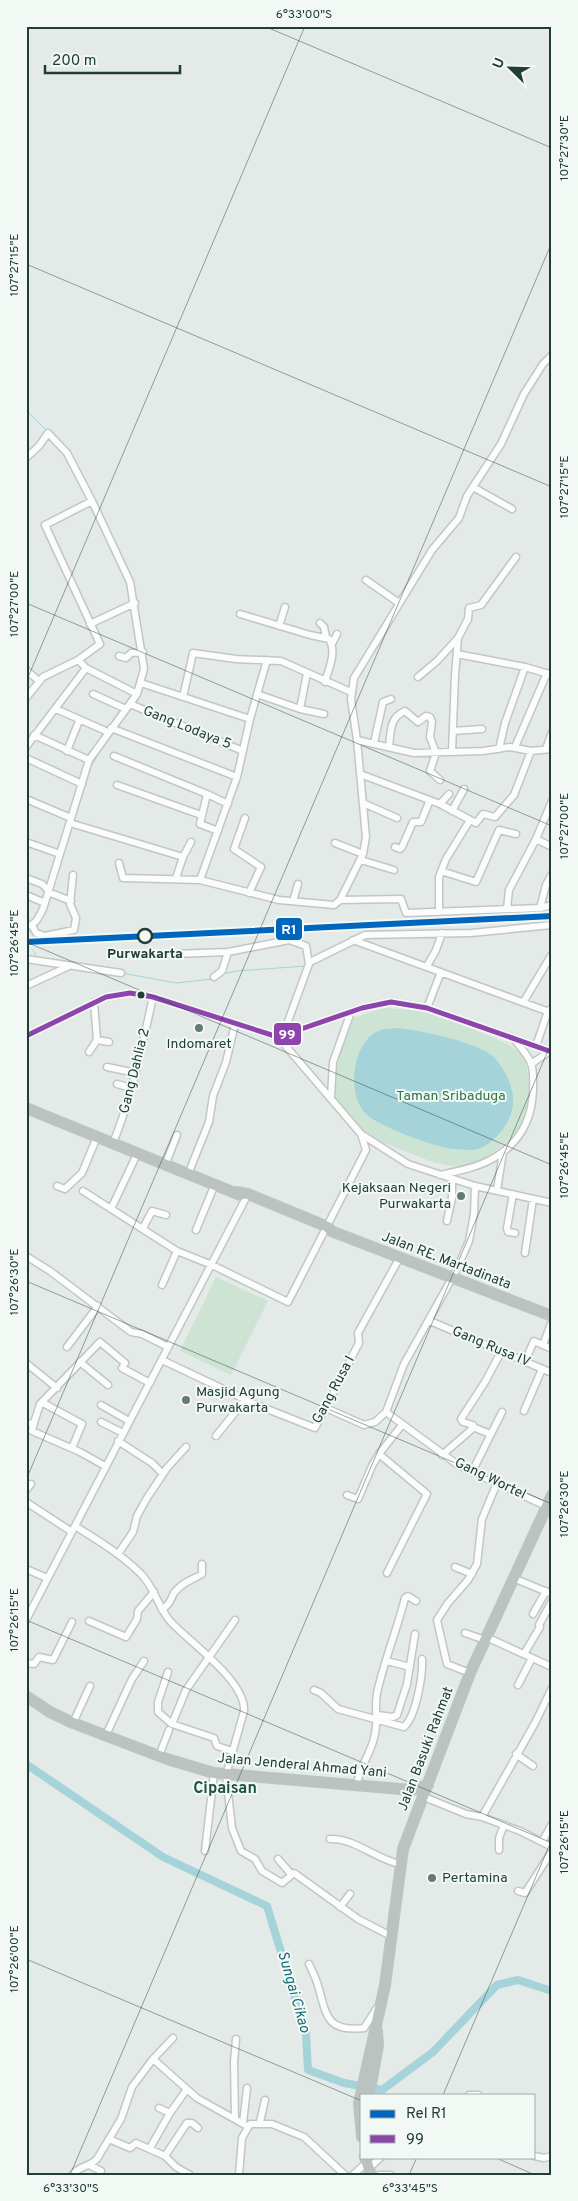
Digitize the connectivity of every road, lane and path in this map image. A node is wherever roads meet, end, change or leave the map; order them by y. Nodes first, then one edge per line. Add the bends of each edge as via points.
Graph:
1 (552, 356) edge
2 (26, 458) edge
3 (473, 487) junction
4 (92, 501) junction
5 (512, 509) dead end
6 (516, 557) dead end
7 (366, 580) dead end
8 (135, 602) junction
9 (399, 603) junction
10 (285, 607) dead end
11 (240, 614) dead end
12 (320, 623) dead end
13 (90, 624) junction
14 (279, 626) junction
15 (337, 634) dead end
16 (326, 637) junction
17 (458, 638) junction
18 (332, 644) junction
19 (143, 652) junction
20 (457, 654) junction
21 (119, 656) dead end
22 (78, 660) junction
23 (267, 660) junction
24 (526, 667) junction
25 (86, 668) junction
26 (26, 670) edge
27 (307, 674) junction
28 (549, 674) edge
29 (418, 677) dead end
30 (39, 681) junction
31 (325, 682) junction
32 (143, 683) junction
33 (351, 692) junction
34 (93, 694) dead end
35 (136, 694) junction
36 (257, 694) junction
37 (183, 697) junction
38 (26, 698) edge
39 (391, 699) dead end
40 (131, 706) junction
41 (56, 709) junction
42 (300, 709) junction
43 (324, 714) dead end
44 (250, 719) junction
45 (79, 721) junction
46 (482, 729) dead end
47 (112, 730) junction
48 (453, 731) junction
49 (552, 732) edge
50 (34, 735) junction
51 (357, 740) junction
52 (374, 743) junction
53 (26, 747) edge
54 (388, 747) junction
55 (515, 747) junction
56 (500, 749) junction
57 (549, 749) edge
58 (243, 750) junction
59 (67, 751) junction
60 (531, 751) junction
61 (440, 752) junction
62 (452, 752) junction
63 (114, 756) dead end
64 (26, 758) edge
65 (89, 760) junction
66 (360, 774) junction
67 (237, 777) junction
68 (440, 780) dead end
69 (82, 784) junction
70 (116, 785) dead end
71 (464, 789) dead end
72 (207, 794) junction
73 (449, 794) dead end
74 (26, 799) edge
75 (430, 800) junction
76 (552, 801) edge
77 (363, 803) junction
78 (228, 804) junction
79 (440, 804) junction
80 (452, 811) junction
81 (201, 815) junction
82 (244, 818) dead end
83 (397, 818) dead end
84 (470, 820) junction
85 (72, 823) junction
86 (218, 831) junction
87 (516, 834) dead end
88 (537, 834) junction
89 (26, 842) edge
90 (190, 842) dead end
91 (335, 843) dead end
92 (395, 847) dead end
93 (552, 847) edge
94 (60, 854) junction
95 (362, 857) junction
96 (183, 858) junction
97 (119, 863) dead end
98 (394, 870) dead end
99 (441, 871) junction
100 (552, 874) edge
101 (73, 875) dead end
102 (26, 878) edge
103 (176, 878) junction
104 (200, 880) junction
105 (298, 884) dead end
106 (49, 892) junction
107 (249, 893) junction
108 (26, 895) edge
109 (340, 900) junction
110 (71, 901) junction
111 (293, 901) junction
112 (45, 903) junction
113 (552, 905) edge
114 (540, 908) junction
115 (507, 909) junction
116 (439, 912) junction
117 (29, 925) edge
118 (552, 925) edge
119 (442, 933) junction
120 (353, 940) junction
121 (228, 952) junction
122 (552, 954) edge
123 (146, 955) dead end
124 (26, 959) edge
125 (309, 964) junction
126 (68, 966) junction
127 (427, 966) junction
128 (441, 972) junction
129 (121, 973) dead end
130 (214, 977) dead end
131 (26, 986) edge
132 (152, 997) junction
133 (524, 1001) junction
134 (94, 1002) junction
135 (427, 1008) junction
136 (551, 1010) edge
137 (351, 1012) junction
138 (235, 1024) junction
139 (26, 1036) edge
140 (280, 1036) junction
141 (512, 1037) junction
142 (97, 1040) junction
143 (109, 1042) dead end
144 (536, 1046) junction
145 (89, 1052) dead end
146 (551, 1052) edge
147 (531, 1064) junction
148 (107, 1067) dead end
149 (136, 1073) junction
150 (117, 1084) dead end
151 (131, 1088) junction
152 (331, 1098) junction
153 (26, 1108) edge
154 (361, 1134) junction
155 (177, 1136) dead end
156 (97, 1137) junction
157 (112, 1143) junction
158 (382, 1148) junction
159 (366, 1150) junction
160 (138, 1152) junction
161 (503, 1152) junction
162 (166, 1163) junction
163 (189, 1172) junction
164 (439, 1175) junction
165 (452, 1179) junction
166 (215, 1184) junction
167 (57, 1186) dead end
168 (475, 1186) junction
169 (497, 1190) junction
170 (83, 1191) dead end
171 (513, 1194) junction
172 (247, 1196) junction
173 (533, 1199) junction
174 (552, 1203) edge
175 (111, 1209) junction
176 (166, 1215) dead end
177 (447, 1221) dead end
178 (143, 1228) junction
179 (327, 1229) junction
180 (196, 1230) dead end
181 (516, 1233) dead end
182 (177, 1251) junction
183 (525, 1253) dead end
184 (26, 1256) edge
185 (400, 1257) junction
186 (212, 1265) junction
187 (450, 1278) junction
188 (162, 1285) dead end
189 (98, 1306) junction
190 (552, 1316) edge
191 (552, 1320) edge
192 (430, 1321) junction
193 (543, 1345) junction
194 (67, 1347) dead end
195 (168, 1347) junction
196 (552, 1349) edge
197 (501, 1352) junction
198 (162, 1360) junction
199 (80, 1362) junction
200 (525, 1362) junction
201 (26, 1363) edge
202 (542, 1369) junction
203 (552, 1373) edge
204 (150, 1383) junction
205 (108, 1385) dead end
206 (57, 1388) junction
207 (245, 1400) junction
208 (43, 1403) junction
209 (101, 1405) dead end
210 (326, 1408) junction
211 (524, 1411) dead end
212 (386, 1412) junction
213 (502, 1412) dead end
214 (129, 1421) junction
215 (101, 1422) dead end
216 (34, 1423) junction
217 (26, 1424) edge
218 (402, 1425) junction
219 (473, 1427) junction
220 (123, 1433) junction
221 (490, 1434) junction
222 (216, 1436) dead end
223 (118, 1441) junction
224 (186, 1447) dead end
225 (72, 1448) junction
226 (379, 1454) junction
227 (442, 1455) junction
228 (105, 1466) junction
229 (472, 1472) junction
230 (163, 1474) junction
231 (497, 1483) junction
232 (32, 1484) dead end
233 (26, 1490) edge
234 (347, 1495) dead end
235 (552, 1495) edge
236 (26, 1502) edge
237 (549, 1508) edge
238 (73, 1529) junction
239 (118, 1554) junction
240 (202, 1564) dead end
241 (455, 1567) dead end
242 (26, 1569) edge
243 (387, 1573) dead end
244 (472, 1574) junction
245 (47, 1578) junction
246 (513, 1578) junction
247 (399, 1591) dead end
248 (154, 1592) junction
249 (549, 1593) edge
250 (406, 1596) junction
251 (416, 1601) dead end
252 (552, 1601) edge
253 (162, 1610) junction
254 (533, 1614) dead end
255 (26, 1620) edge
256 (235, 1620) dead end
257 (89, 1621) dead end
258 (72, 1622) dead end
259 (464, 1633) dead end
260 (415, 1634) dead end
261 (485, 1638) junction
262 (524, 1654) junction
263 (209, 1656) junction
264 (532, 1658) junction
265 (422, 1659) dead end
266 (144, 1661) dead end
267 (387, 1661) junction
268 (26, 1663) edge
269 (410, 1667) junction
270 (552, 1667) edge
271 (168, 1672) dead end
272 (470, 1673) junction
273 (518, 1685) dead end
274 (90, 1686) dead end
275 (552, 1688) edge
276 (314, 1690) dead end
277 (26, 1696) edge
278 (378, 1717) junction
279 (73, 1723) junction
280 (171, 1727) junction
281 (106, 1735) junction
282 (232, 1752) junction
283 (516, 1754) junction
284 (159, 1756) junction
285 (533, 1766) dead end
286 (214, 1773) junction
287 (226, 1775) junction
288 (357, 1784) junction
289 (428, 1785) junction
290 (412, 1790) junction
291 (423, 1799) junction
292 (482, 1817) junction
293 (552, 1824) edge
294 (504, 1825) junction
295 (330, 1839) dead end
296 (542, 1842) junction
297 (552, 1847) edge
298 (499, 1850) dead end
299 (205, 1851) dead end
300 (552, 1851) edge
301 (278, 1859) dead end
302 (400, 1864) junction
303 (291, 1874) junction
304 (518, 1891) dead end
305 (350, 1894) dead end
306 (340, 1907) junction
307 (392, 1936) junction
308 (310, 1964) dead end
309 (382, 2000) junction
310 (172, 2038) dead end
311 (236, 2039) dead end
312 (152, 2059) junction
313 (370, 2066) junction
314 (247, 2088) dead end
315 (187, 2090) junction
316 (362, 2094) edge
317 (369, 2094) edge
318 (265, 2100) dead end
319 (360, 2100) edge
320 (159, 2108) dead end
321 (170, 2113) junction
322 (360, 2114) edge
323 (235, 2119) junction
324 (260, 2122) junction
325 (245, 2125) junction
326 (198, 2128) dead end
327 (109, 2139) junction
328 (150, 2148) junction
329 (165, 2156) junction
330 (536, 2156) edge
331 (552, 2156) edge
332 (379, 2158) edge
333 (89, 2165) junction
334 (367, 2170) edge
335 (101, 2171) dead end
336 (72, 2175) edge
337 (190, 2175) edge
338 (238, 2175) edge
339 (345, 2175) edge
340 (391, 2175) edge

1 - 3 street via 533,378 501,444
2 - 4 street via 48,433 67,453
3 - 5 street
3 - 9 street via 459,518 438,541
4 - 8 street via 128,577
4 - 13 street via 45,525
6 - 17 street via 480,605 470,608 468,620
7 - 9 street
8 - 13 street
8 - 19 street
9 - 33 street via 354,678
10 - 14 street
11 - 14 street
12 - 16 street
13 - 22 street via 100,644
14 - 16 street via 310,636
15 - 18 street
16 - 18 street
17 - 20 street
17 - 29 street
18 - 31 street via 332,658
19 - 21 street via 131,653 126,658
19 - 32 street
20 - 24 street
20 - 48 street
22 - 25 street
22 - 30 street via 56,669
23 - 27 street via 284,662
23 - 36 street
23 - 37 street via 193,654
24 - 28 street
24 - 56 street via 505,723
25 - 35 street
25 - 41 street
26 - 30 street
27 - 31 street
27 - 42 street
28 - 55 street
30 - 38 street
31 - 33 street
32 - 35 street
32 - 37 street
33 - 51 street
34 - 40 street, Gang Lodaya 5
35 - 40 street
36 - 42 street
36 - 44 street
37 - 44 street
39 - 52 street via 383,702
40 - 47 street
40 - 58 street, Gang Lodaya 5
41 - 45 street
41 - 50 street
42 - 43 street
44 - 58 street
45 - 47 street
45 - 59 street
46 - 48 street
47 - 65 street
47 - 67 street
48 - 62 street
49 - 57 street
50 - 53 street
50 - 59 street
51 - 52 street
51 - 66 street
52 - 54 street
54 - 61 street via 414,754
54 - 61 street via 393,719 405,711 418,722 426,716 432,720 430,737
55 - 56 street
55 - 60 street
56 - 62 street
57 - 60 street
58 - 67 street
59 - 65 street
60 - 84 street via 514,795 507,804 495,817 483,814 476,823
61 - 62 street
61 - 68 street via 430,772
63 - 72 street
64 - 69 street
65 - 69 street
66 - 75 street
66 - 77 street
67 - 78 street
69 - 85 street
70 - 81 street
71 - 80 street
72 - 78 street
72 - 81 street
73 - 79 street
74 - 85 street
75 - 79 street
75 - 92 street via 421,822 413,822 402,847
76 - 88 street
77 - 83 street
77 - 95 street via 366,837
78 - 86 street
79 - 80 street
80 - 84 street
81 - 86 street via 200,824
82 - 107 street via 234,849 261,867
84 - 99 street
85 - 94 street
85 - 96 street
86 - 104 street
87 - 99 street via 499,830 476,882
88 - 93 street
88 - 115 street via 510,890
89 - 94 street
90 - 96 street
91 - 95 street
94 - 106 street
95 - 98 street
95 - 109 street
96 - 103 street
97 - 103 street via 123,878
99 - 116 street
100 - 114 street
101 - 110 street
102 - 106 street via 42,884
103 - 104 street
104 - 107 street
105 - 111 street
106 - 110 street
106 - 112 street
107 - 111 street
108 - 112 street
109 - 111 street via 334,905
109 - 116 street via 401,899 406,913
110 - 117 street via 76,918 74,930 38,935
112 - 117 street via 39,918
113 - 114 street
114 - 115 street
115 - 116 street
118 - 119 street
119 - 120 street via 365,935
119 - 127 street
120 - 125 street
120 - 127 street
121 - 123 street
121 - 125 street via 289,940 306,946
121 - 130 street via 222,971
122 - 133 street
124 - 126 street
125 - 140 street
126 - 129 street
126 - 131 street
127 - 128 street
128 - 133 street
128 - 135 street
132 - 134 street via 123,993
132 - 138 street
132 - 149 street, Gang Dahlia 2
133 - 136 street
134 - 139 street
134 - 142 street
135 - 137 street via 391,1002
135 - 141 street
136 - 144 street
137 - 140 street
137 - 152 street via 333,1062
138 - 140 street
138 - 163 street via 213,1096 209,1122
140 - 152 street via 284,1047
141 - 144 street
141 - 147 street
142 - 143 street
142 - 145 street
144 - 146 street
146 - 147 street
147 - 161 street via 530,1115 519,1136
148 - 149 street
149 - 151 street, Gang Dahlia 2
150 - 151 street
151 - 157 street, Gang Dahlia 2
152 - 154 street
153 - 156 highway, Jalan RE. Martadinata
154 - 158 street
154 - 159 street
155 - 162 street
156 - 157 highway, Jalan RE. Martadinata
156 - 167 street via 80,1176 65,1189
157 - 160 highway, Jalan RE. Martadinata
158 - 159 street
158 - 164 street via 408,1164
159 - 179 street
160 - 162 highway, Jalan RE. Martadinata
160 - 175 street
161 - 164 street via 481,1165
161 - 169 street
162 - 163 highway, Jalan RE. Martadinata
163 - 166 highway, Jalan RE. Martadinata
164 - 165 street
165 - 168 street
165 - 177 street
166 - 172 highway, Jalan RE. Martadinata
166 - 180 street
168 - 169 street
168 - 187 street via 469,1241
169 - 171 street
170 - 175 street
171 - 173 street
171 - 181 street via 507,1228 508,1232
172 - 179 highway, Jalan RE. Martadinata
172 - 186 street
173 - 174 street
173 - 183 street
175 - 178 street
176 - 178 street via 152,1211
178 - 182 street via 148,1235
179 - 185 highway, Jalan RE. Martadinata
179 - 186 street via 286,1301
182 - 186 street
182 - 188 street
184 - 189 street
185 - 187 highway, Jalan RE. Martadinata
185 - 210 street, Gang Rusa I via 358,1333 359,1343
186 - 195 street
187 - 190 highway, Jalan RE. Martadinata
187 - 192 street
189 - 194 street
189 - 195 street via 131,1332
191 - 193 street
192 - 197 street, Gang Rusa IV
192 - 212 street via 404,1364
193 - 196 street
193 - 200 street via 534,1341
195 - 198 street
197 - 200 street, Gang Rusa IV
197 - 219 street via 461,1418
198 - 204 street
198 - 207 street, Gang Rusa I
199 - 204 street via 100,1342 125,1363 122,1368
199 - 205 street
199 - 206 street
200 - 202 street, Gang Rusa IV
201 - 206 street
202 - 203 street, Gang Rusa IV
202 - 211 street
204 - 214 street
206 - 208 street
207 - 210 street, Gang Rusa I via 312,1428 317,1426
207 - 222 street
208 - 216 street
208 - 225 street via 82,1424
209 - 214 street
210 - 212 street via 364,1425 375,1422
212 - 218 street, Gang Wortel
213 - 221 street
214 - 220 street
215 - 220 street
216 - 217 street
216 - 225 street via 32,1431
218 - 226 street
218 - 227 street, Gang Wortel
219 - 221 street
219 - 227 street
220 - 223 street
221 - 229 street
223 - 228 street
223 - 230 street
224 - 230 street
225 - 228 street
226 - 234 street via 358,1499
226 - 243 street via 427,1494
227 - 229 street, Gang Wortel
228 - 238 street
229 - 231 street, Gang Wortel
230 - 239 street via 137,1516 134,1532
231 - 237 street, Gang Wortel
231 - 244 street via 482,1519 480,1548
232 - 233 street
235 - 237 highway, Jalan Basuki Rahmat
236 - 238 street
237 - 246 highway, Jalan Basuki Rahmat
238 - 239 street
238 - 245 street
239 - 248 street via 140,1572
240 - 253 street via 202,1574 185,1583
241 - 244 street
242 - 245 street
244 - 272 street via 437,1620 447,1664
245 - 255 street
246 - 249 street
246 - 261 highway, Jalan Basuki Rahmat
247 - 250 street
248 - 253 street
248 - 257 street via 138,1611 137,1619 126,1636
249 - 254 street
250 - 251 street
250 - 267 street
252 - 262 street
253 - 263 street
256 - 263 street
258 - 268 street via 53,1660 39,1657 34,1664
259 - 261 street
260 - 269 street
261 - 262 street
261 - 272 highway, Jalan Basuki Rahmat
262 - 264 street
263 - 280 street via 186,1690
263 - 282 street via 227,1675 243,1702 244,1711
264 - 270 street
264 - 273 street
265 - 278 street via 422,1680 406,1726
266 - 281 street
267 - 269 street
267 - 278 street via 377,1694
269 - 278 street via 396,1717
271 - 280 street via 157,1709
272 - 289 highway, Jalan Basuki Rahmat
274 - 279 street
275 - 283 street
276 - 278 street via 334,1708
277 - 279 highway, Jalan Jenderal Ahmad Yani
278 - 288 street via 372,1746 360,1768
279 - 281 highway, Jalan Jenderal Ahmad Yani
280 - 282 street via 214,1738 217,1746
280 - 284 street
281 - 284 highway, Jalan Jenderal Ahmad Yani
282 - 287 street
283 - 285 street
283 - 292 street
284 - 286 highway, Jalan Jenderal Ahmad Yani
286 - 287 highway, Jalan Jenderal Ahmad Yani
286 - 299 street
287 - 288 highway, Jalan Jenderal Ahmad Yani
287 - 303 street via 232,1828 241,1851 255,1859 262,1871 280,1883 284,1883
288 - 290 highway, Jalan Jenderal Ahmad Yani
289 - 290 highway, Jalan Jenderal Ahmad Yani
289 - 291 highway, Jalan Basuki Rahmat
290 - 291 highway
291 - 292 street
291 - 302 highway, Jalan Basuki Rahmat
292 - 294 street
293 - 296 street
294 - 296 street
294 - 298 street
295 - 302 street via 350,1842 375,1856
296 - 297 street
300 - 304 street via 525,1893
301 - 303 street
302 - 307 highway, Jalan Basuki Rahmat
303 - 306 street via 294,1873
305 - 306 street
306 - 307 street
307 - 309 highway, Jalan Basuki Rahmat
308 - 309 street via 324,2013 334,2025 364,2028
309 - 313 highway, Jalan Basuki Rahmat
310 - 312 street
311 - 323 street
312 - 315 street
312 - 327 street via 132,2087 123,2116
313 - 316 highway, Jalan Basuki Rahmat
313 - 317 highway, Jalan Basuki Rahmat
314 - 325 street
315 - 321 street
315 - 323 street
318 - 324 street
319 - 322 highway, Jalan Basuki Rahmat
320 - 321 street
321 - 328 street
323 - 325 street
324 - 325 street
324 - 339 street via 304,2137
325 - 338 street
326 - 329 street via 187,2123
327 - 328 street via 130,2148 136,2142
327 - 333 street via 97,2159
328 - 329 street
329 - 337 street
330 - 331 street
332 - 334 street
333 - 335 street
333 - 336 street via 78,2168
334 - 340 street

